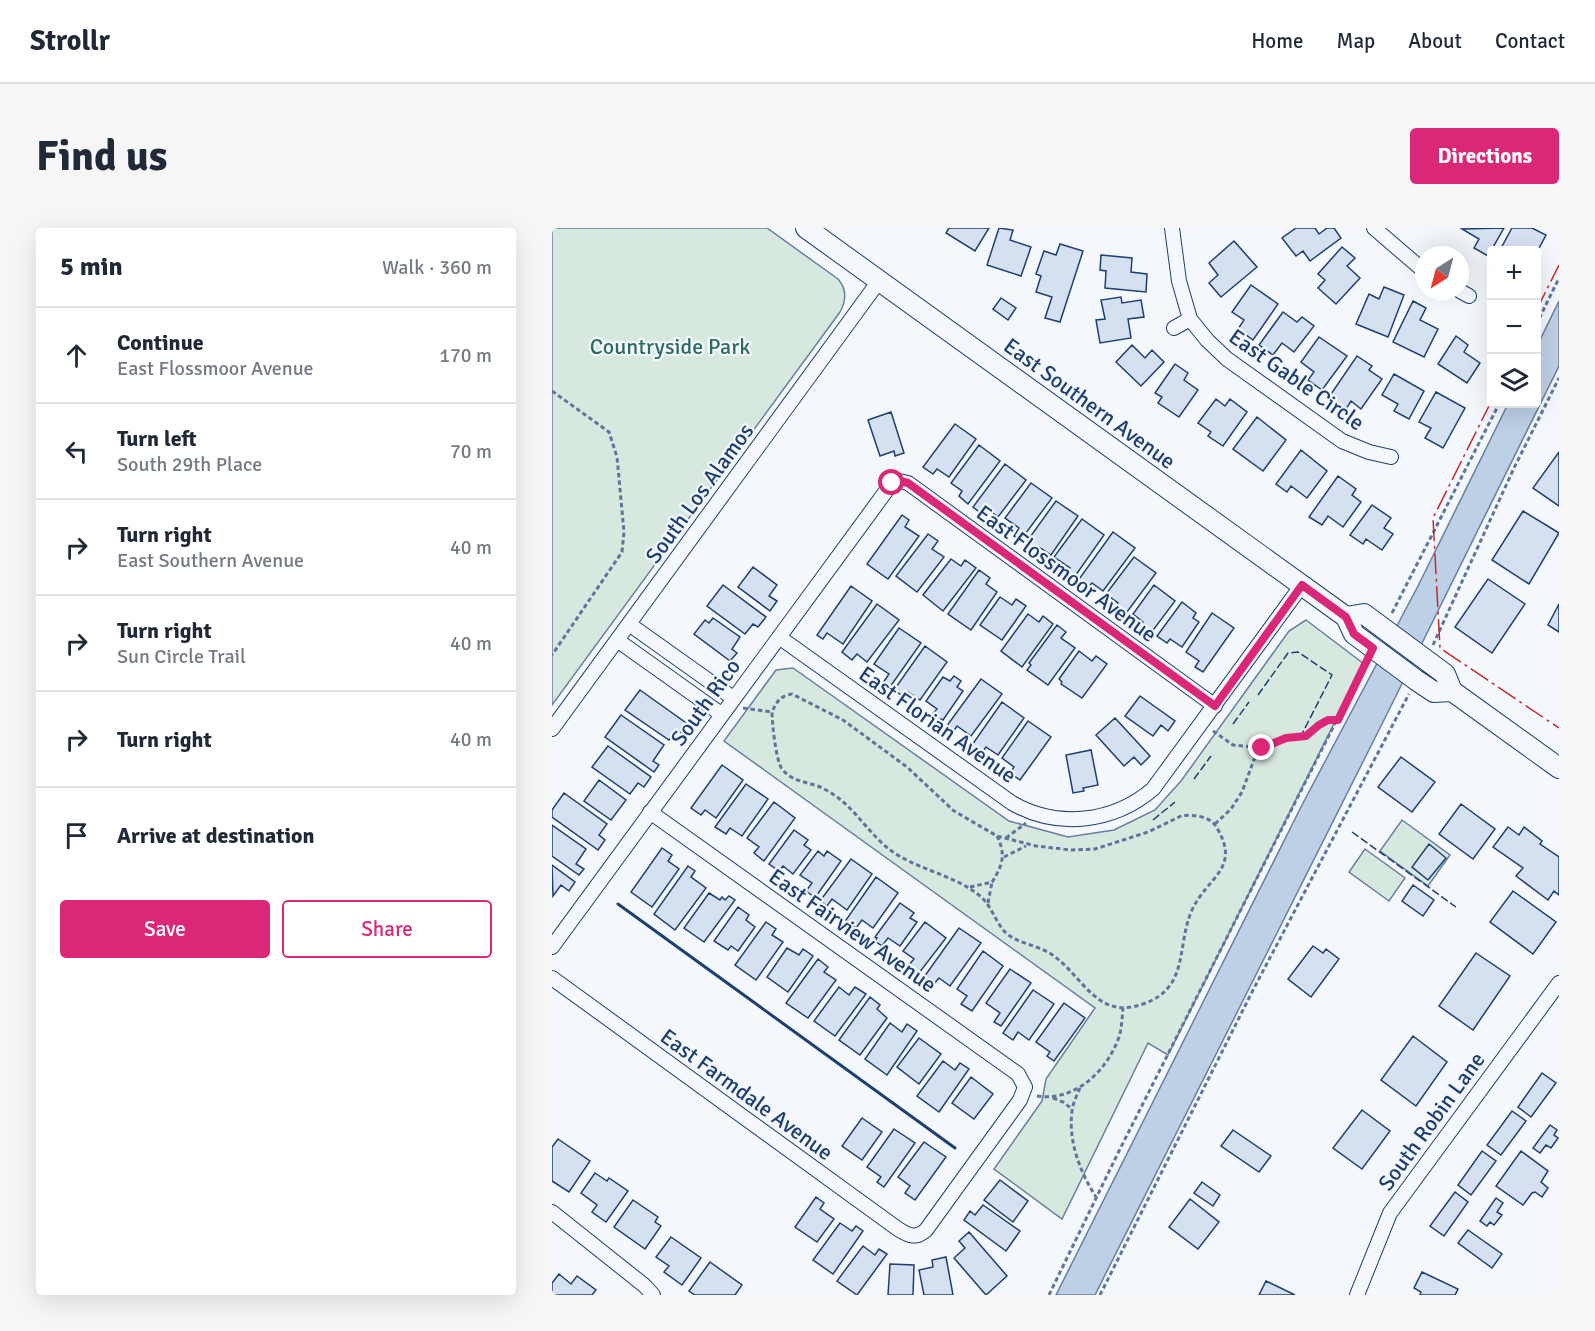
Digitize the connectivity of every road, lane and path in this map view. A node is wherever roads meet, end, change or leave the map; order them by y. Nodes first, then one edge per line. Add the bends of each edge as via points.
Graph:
1 (806, 228) edge
2 (1172, 228) edge
3 (1374, 228) edge
4 (1415, 263) edge
5 (1559, 278) edge
6 (879, 281) junction
7 (1541, 315) edge
8 (1190, 319) junction
9 (1174, 328) dead end
10 (1559, 378) edge
11 (552, 392) edge
12 (1496, 408) edge
13 (1390, 457) dead end
14 (892, 483) joint
15 (1302, 585) junction
16 (1346, 617) junction
17 (629, 624) junction
18 (1387, 631) junction
19 (779, 637) junction
20 (617, 640) junction
21 (1377, 651) junction
22 (552, 654) edge
23 (1424, 658) junction
24 (1413, 678) junction
25 (1452, 691) junction
26 (1215, 706) junction
27 (727, 707) junction
28 (772, 712) junction
29 (1338, 720) junction
30 (552, 729) edge
31 (1213, 731) dead end
32 (1262, 748) junction
33 (1559, 768) edge
34 (650, 812) junction
35 (1035, 814) junction
36 (1215, 824) junction
37 (998, 836) junction
38 (1006, 838) junction
39 (1028, 845) junction
40 (1004, 857) junction
41 (992, 882) junction
42 (970, 888) junction
43 (988, 903) junction
44 (552, 947) edge
45 (552, 978) edge
46 (1559, 982) edge
47 (1123, 1008) junction
48 (1080, 1088) junction
49 (1024, 1091) junction
50 (1053, 1098) junction
51 (1072, 1109) junction
52 (1096, 1197) junction
53 (552, 1212) edge
54 (653, 1295) edge
55 (1049, 1295) edge
56 (1100, 1295) edge
57 (1357, 1295) edge

1 - 6 main road, East Southern Avenue
2 - 8 street, East Gable Circle via 1179,281
3 - 4 street
5 - 7 path
6 - 15 main road, East Southern Avenue
6 - 17 street, South Los Alamos
8 - 9 street
8 - 13 street, East Gable Circle via 1227,359 1342,441
10 - 23 path
11 - 22 path via 609,432 617,457 624,532 622,552
12 - 18 path
14 - 19 street, South Rico
14 - 26 street, East Flossmoor Avenue via 908,483
15 - 16 main road, East Southern Avenue
15 - 26 street, East Florian Avenue
16 - 18 main road, East Southern Avenue via 1364,614
16 - 21 main road, East Southern Avenue via 1354,634
17 - 20 street, South Los Alamos
17 - 27 street
18 - 23 main road, East Southern Avenue
19 - 27 street, South Rico
19 - 35 street, East Florian Avenue via 1012,803
20 - 27 street
20 - 30 street, South Los Alamos
21 - 24 main road, East Southern Avenue
21 - 29 path
23 - 25 main road, East Southern Avenue via 1445,674
24 - 25 main road, East Southern Avenue via 1434,692
24 - 56 path
25 - 33 main road, East Southern Avenue
26 - 35 street, East Florian Avenue via 1160,781 1142,798 1120,810 1084,818 1061,820
27 - 28 path
27 - 34 street, South Rico
28 - 37 path via 778,699 792,694 843,720 907,767 954,812
28 - 42 path via 776,755 788,775 825,789 841,800 897,854
29 - 32 path via 1328,720 1306,736 1286,738
29 - 52 path
31 - 32 path via 1233,745
32 - 36 path via 1242,792
34 - 44 street, South Rico
34 - 49 street, East Fairview Avenue via 1018,1074
35 - 38 path
36 - 39 path via 1190,814 1095,849
36 - 47 path via 1227,848 1225,860 1220,873 1203,891 1184,930 1176,977 1153,1000
37 - 38 path
37 - 40 path
38 - 39 path
39 - 40 path
40 - 41 path
41 - 42 path
41 - 43 path
42 - 43 path
43 - 47 path via 1005,932 1064,964 1096,999
45 - 49 street, East Farmdale Avenue via 912,1236 927,1230
46 - 57 street, South Robin Lane via 1390,1213
47 - 48 path via 1120,1035 1112,1053
48 - 50 path
48 - 51 path
49 - 50 path
50 - 51 path
51 - 52 path via 1076,1152
52 - 55 path
53 - 54 street

